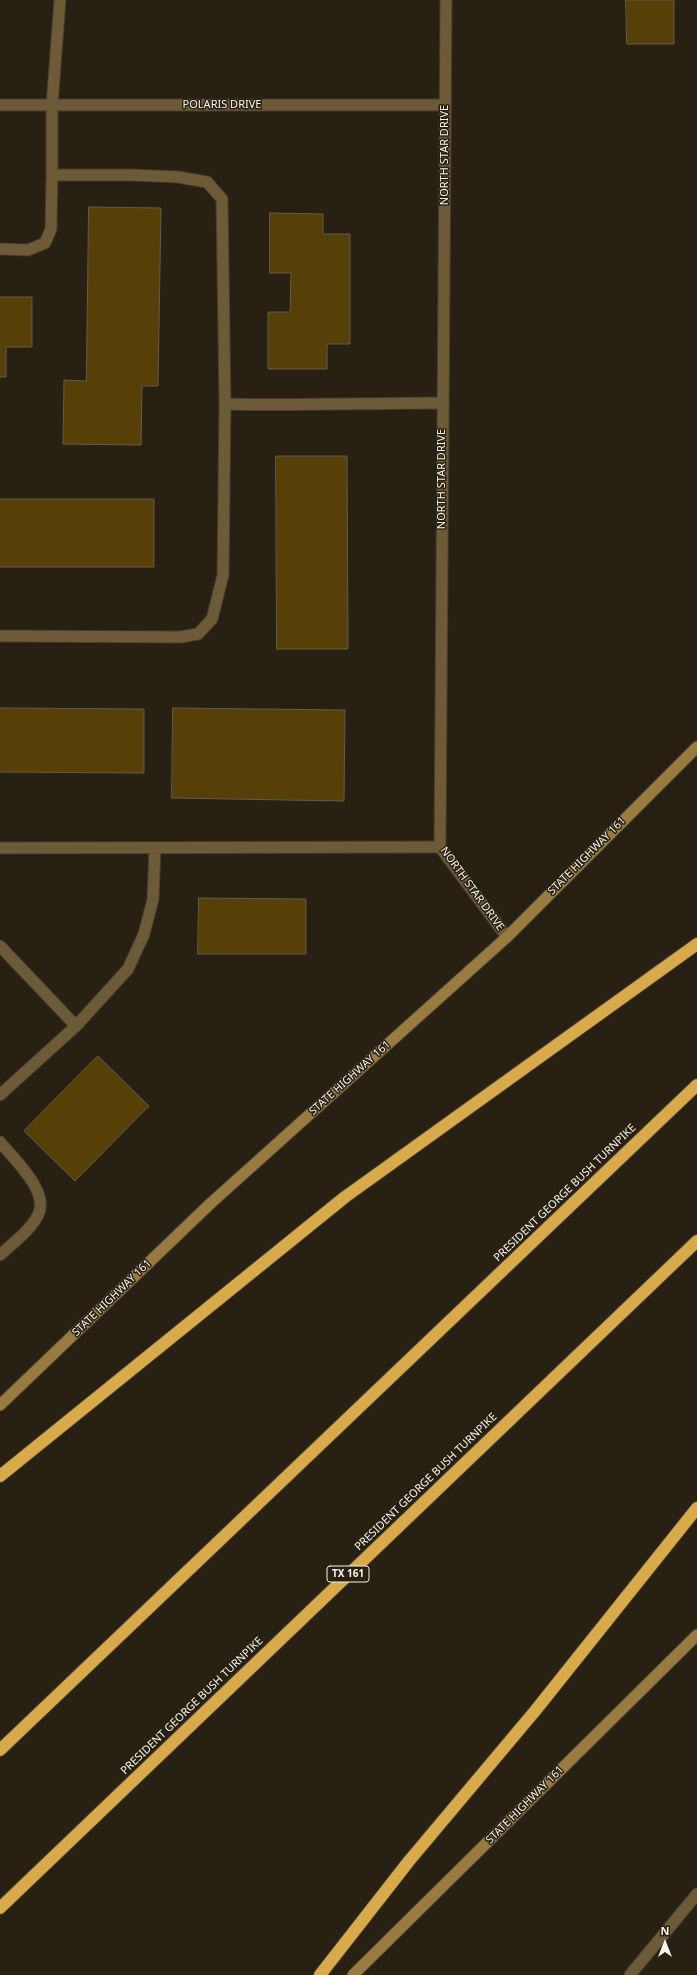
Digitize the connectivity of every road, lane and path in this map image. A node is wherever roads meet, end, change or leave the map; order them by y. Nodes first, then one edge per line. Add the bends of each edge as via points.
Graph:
1 (60, 0) edge
2 (446, 0) edge
3 (0, 105) edge
4 (445, 105) junction
5 (52, 106) junction
6 (52, 175) junction
7 (0, 249) edge
8 (443, 403) junction
9 (225, 404) junction
10 (0, 636) edge
11 (697, 747) edge
12 (0, 848) edge
13 (155, 848) junction
14 (440, 848) junction
15 (506, 937) junction
16 (697, 944) edge
17 (0, 946) edge
18 (76, 1026) junction
19 (697, 1085) edge
20 (0, 1095) edge
21 (0, 1142) edge
22 (697, 1241) edge
23 (0, 1255) edge
24 (0, 1405) edge
25 (0, 1476) edge
26 (697, 1508) edge
27 (697, 1635) edge
28 (0, 1750) edge
29 (697, 1894) edge
30 (0, 1908) edge
31 (320, 1975) edge
32 (353, 1975) edge
33 (630, 1975) edge

1 - 5 street
2 - 4 street, NORTH STAR DRIVE
3 - 5 street, POLARIS DRIVE
4 - 5 street, POLARIS DRIVE
4 - 8 street, NORTH STAR DRIVE
5 - 6 street
6 - 7 street via 51,229 45,243 28,250
6 - 9 street via 178,177 207,182 222,200
8 - 9 street via 298,406
8 - 14 street, NORTH STAR DRIVE
9 - 10 street via 223,575 212,619 198,634 180,638
11 - 15 main road, STATE HIGHWAY 161
12 - 13 street
13 - 14 street
13 - 18 street via 153,899 144,934 132,962
14 - 15 street, NORTH STAR DRIVE
15 - 24 main road, STATE HIGHWAY 161 via 211,1203
16 - 25 highway via 345,1197
17 - 18 street
18 - 20 street
19 - 28 highway, PRESIDENT GEORGE BUSH TURNPIKE
21 - 23 street via 33,1182 40,1197 38,1214 26,1231
22 - 30 highway, PRESIDENT GEORGE BUSH TURNPIKE / TX 161
26 - 31 highway via 535,1711 409,1861
27 - 32 main road, STATE HIGHWAY 161
29 - 33 street

